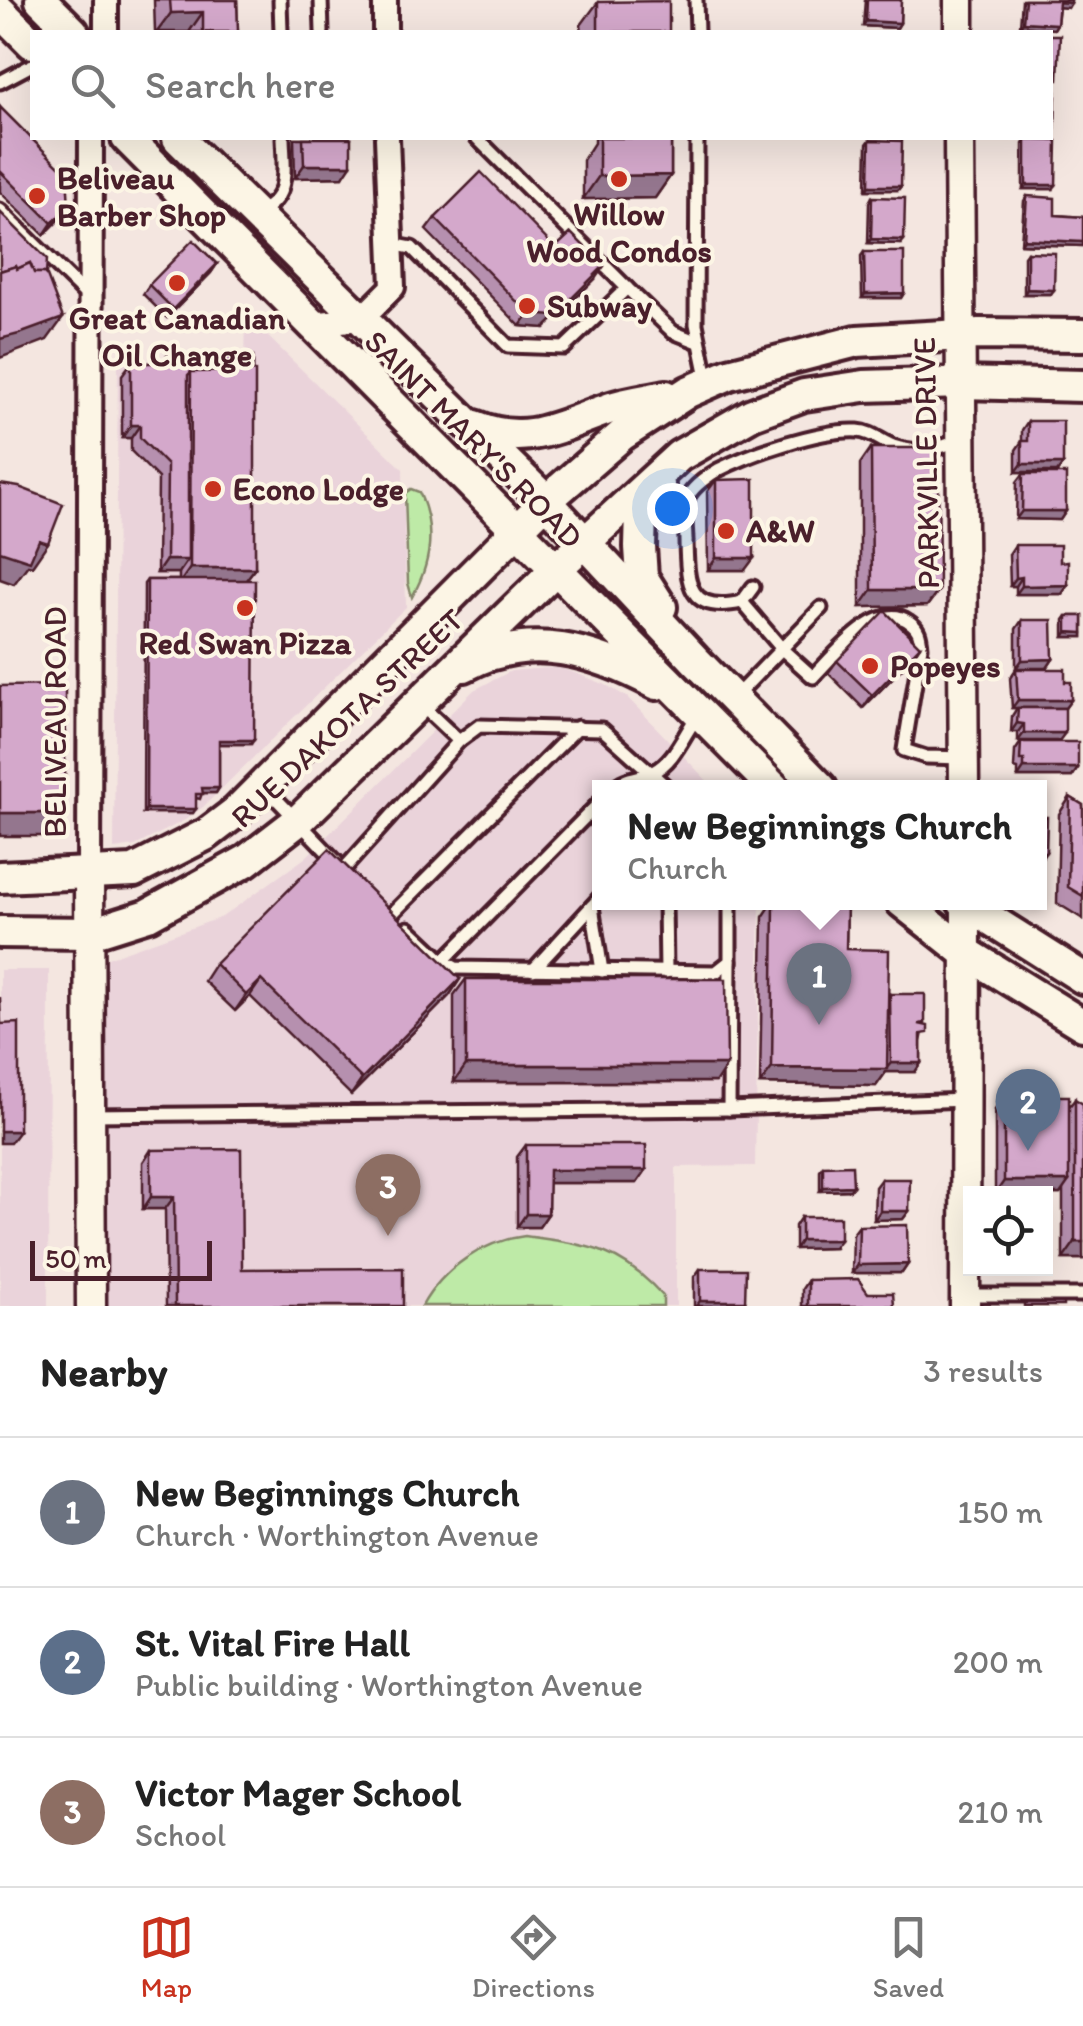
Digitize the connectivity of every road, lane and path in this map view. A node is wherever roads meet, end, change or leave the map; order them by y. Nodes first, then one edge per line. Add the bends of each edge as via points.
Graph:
1 (40, 0) edge
2 (106, 0) edge
3 (280, 0) edge
4 (321, 0) edge
5 (384, 0) edge
6 (696, 0) edge
7 (960, 0) edge
8 (0, 11) edge
9 (71, 30) edge
10 (106, 30) edge
11 (281, 30) edge
12 (322, 30) edge
13 (384, 30) edge
14 (696, 30) edge
15 (959, 30) edge
16 (30, 41) edge
17 (30, 67) edge
18 (0, 82) edge
19 (91, 140) edge
20 (129, 140) edge
21 (180, 140) edge
22 (283, 140) edge
23 (388, 140) edge
24 (479, 140) edge
25 (697, 140) edge
26 (959, 140) edge
27 (0, 210) edge
28 (254, 213) junction
29 (391, 244) junction
30 (628, 288) junction
31 (91, 300) junction
32 (361, 319) junction
33 (310, 324) junction
34 (1083, 335) edge
35 (958, 336) junction
36 (698, 342) junction
37 (962, 384) junction
38 (1083, 386) edge
39 (698, 387) junction
40 (466, 422) junction
41 (963, 437) junction
42 (679, 456) junction
43 (546, 501) junction
44 (516, 532) junction
45 (585, 542) junction
46 (556, 569) junction
47 (753, 586) dead end
48 (742, 602) junction
49 (821, 608) dead end
50 (783, 650) junction
51 (695, 660) junction
52 (444, 677) junction
53 (733, 699) junction
54 (418, 703) junction
55 (691, 706) junction
56 (578, 727) junction
57 (459, 741) junction
58 (964, 758) junction
59 (653, 772) junction
60 (625, 780) edge
61 (660, 780) edge
62 (766, 780) edge
63 (813, 780) edge
64 (964, 780) edge
65 (263, 784) junction
66 (592, 810) edge
67 (299, 820) junction
68 (344, 869) junction
69 (89, 876) junction
70 (0, 877) edge
71 (356, 880) edge
72 (380, 903) edge
73 (592, 905) edge
74 (596, 910) edge
75 (665, 910) edge
76 (730, 910) edge
77 (912, 910) edge
78 (965, 910) edge
79 (976, 910) edge
80 (392, 914) junction
81 (0, 932) edge
82 (91, 932) junction
83 (966, 952) junction
84 (444, 961) junction
85 (730, 961) junction
86 (533, 970) junction
87 (1071, 970) edge
88 (602, 971) junction
89 (666, 972) junction
90 (1039, 997) junction
91 (1083, 1024) edge
92 (965, 1100) junction
93 (729, 1109) junction
94 (90, 1115) junction
95 (1083, 1295) edge
96 (965, 1300) edge
97 (91, 1306) edge

1 - 9 main road
2 - 10 street
3 - 11 lane
4 - 12 lane
5 - 13 street
6 - 14 lane
7 - 15 street
8 - 16 main road
17 - 18 lane
19 - 31 street, BELIVEAU ROAD
20 - 33 main road, SAINT MARY'S ROAD
21 - 28 main road, SAINT MARY'S ROAD
22 - 28 lane via 280,198
23 - 29 street
24 - 30 lane
25 - 36 lane
26 - 35 street, PARKVILLE DRIVE
27 - 31 lane
28 - 32 main road, SAINT MARY'S ROAD
29 - 30 lane via 412,248 508,346 564,348
29 - 32 street via 393,287
30 - 36 lane via 673,332
31 - 69 street, BELIVEAU ROAD
32 - 33 street
32 - 40 main road, SAINT MARY'S ROAD
33 - 44 main road, SAINT MARY'S ROAD
34 - 35 main road
35 - 37 street, PARKVILLE DRIVE
35 - 39 main road via 857,341
36 - 39 lane
37 - 38 main road
37 - 41 street, PARKVILLE DRIVE
37 - 42 main road via 804,394 752,414
39 - 40 main road via 522,437
39 - 43 main road, RUE DAKOTA STREET via 622,435
40 - 43 main road, SAINT MARY'S ROAD
41 - 48 lane via 921,451 853,431 714,472 689,494 685,508 687,582 708,604
41 - 58 street, PARKVILLE DRIVE
42 - 45 main road, RUE DAKOTA STREET
42 - 51 main road via 641,512 642,578
43 - 44 main road, RUE DAKOTA STREET
43 - 45 main road, SAINT MARY'S ROAD
44 - 46 main road, SAINT MARY'S ROAD
44 - 65 main road, RUE DAKOTA STREET
45 - 46 main road, RUE DAKOTA STREET
45 - 51 main road, SAINT MARY'S ROAD
46 - 52 main road, RUE DAKOTA STREET
46 - 55 main road, SAINT MARY'S ROAD
47 - 48 lane
48 - 50 lane
49 - 50 lane
50 - 53 lane
50 - 58 lane via 813,677 882,616 912,622 921,648 904,750
51 - 53 main road, SAINT MARY'S ROAD
52 - 54 main road, RUE DAKOTA STREET
52 - 55 main road via 504,650 556,646 622,665
53 - 63 main road, SAINT MARY'S ROAD
54 - 57 lane
54 - 67 main road, RUE DAKOTA STREET
55 - 59 lane via 678,748
55 - 62 main road, SAINT MARY'S ROAD
56 - 57 lane via 480,726
56 - 59 lane via 602,729
56 - 80 lane
57 - 68 lane
58 - 64 street, PARKVILLE DRIVE
59 - 60 lane
59 - 61 lane
65 - 67 lane
65 - 69 main road, RUE DAKOTA STREET via 222,823 176,852 134,871
66 - 84 lane
67 - 68 lane
67 - 82 main road, RUE DAKOTA STREET via 246,861 148,915
68 - 71 lane
69 - 70 main road, RUE DAKOTA STREET
69 - 82 street, BELIVEAU ROAD
72 - 80 lane
73 - 86 lane
74 - 88 lane
75 - 89 lane
76 - 85 lane
77 - 83 main road
78 - 83 street
79 - 87 main road
80 - 84 lane
81 - 82 main road, RUE DAKOTA STREET
82 - 94 street, BELIVEAU ROAD
83 - 90 main road
83 - 92 street
84 - 86 lane via 471,970
85 - 89 lane via 716,972
85 - 93 lane
86 - 88 lane
87 - 90 main road
88 - 89 lane
90 - 91 main road
92 - 93 lane
92 - 96 street
93 - 94 lane
94 - 97 street, BELIVEAU ROAD
95 - 96 lane

